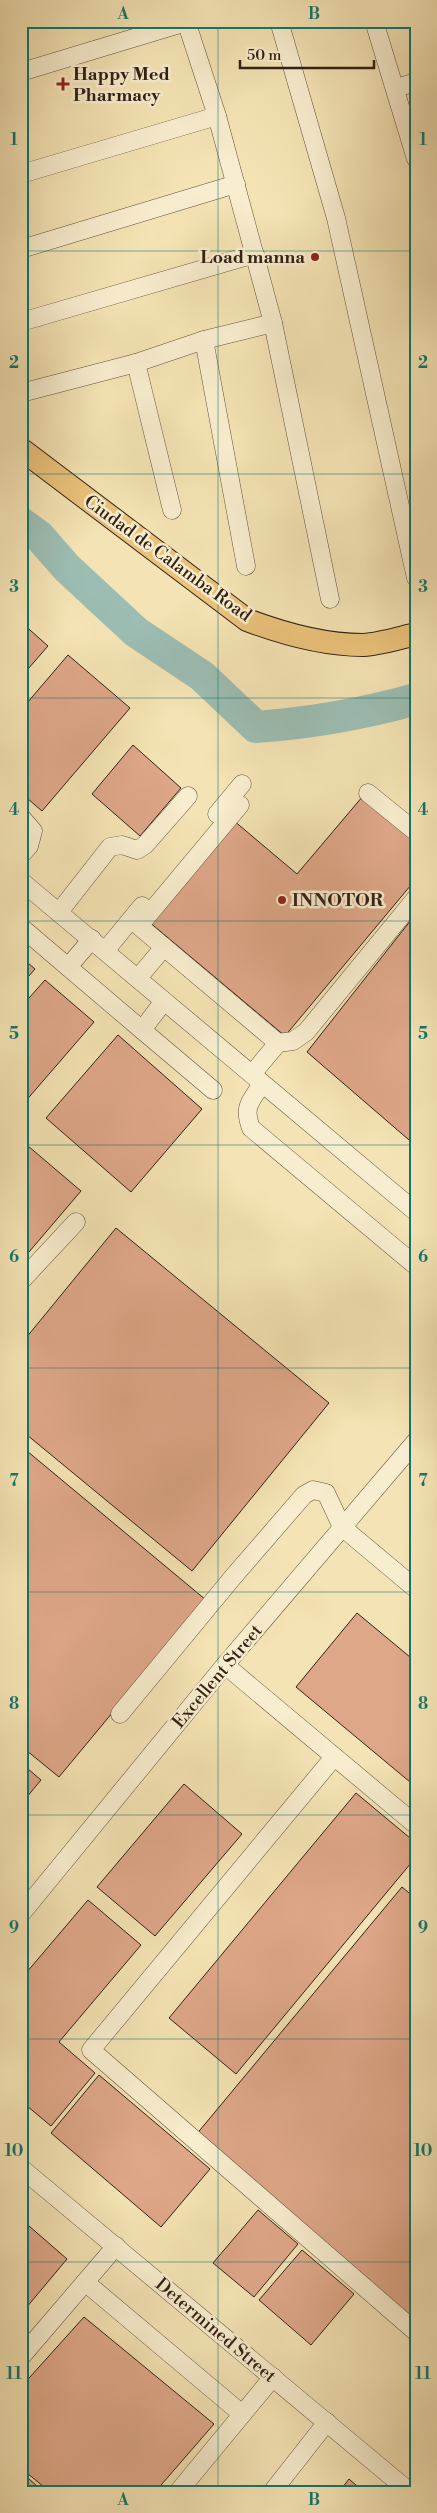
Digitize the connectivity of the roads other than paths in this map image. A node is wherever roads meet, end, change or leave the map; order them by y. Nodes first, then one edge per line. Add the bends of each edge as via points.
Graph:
1 (279, 21) edge
2 (374, 21) edge
3 (188, 22) edge
4 (21, 72) edge
5 (416, 82) edge
6 (396, 88) junction
7 (217, 116) junction
8 (416, 158) edge
9 (21, 174) edge
10 (236, 184) junction
11 (21, 249) edge
12 (255, 254) junction
13 (21, 322) edge
14 (273, 323) junction
15 (204, 340) junction
16 (136, 363) junction
17 (21, 394) edge
18 (21, 449) edge
19 (172, 510) dead end
20 (246, 566) dead end
21 (416, 578) edge
22 (330, 599) dead end
23 (416, 634) edge
24 (242, 784) dead end
25 (368, 793) dead end
26 (188, 796) dead end
27 (240, 805) dead end
28 (21, 817) edge
29 (416, 832) edge
30 (21, 855) edge
31 (24, 888) edge
32 (416, 898) edge
33 (59, 912) junction
34 (21, 927) edge
35 (92, 939) junction
36 (164, 947) junction
37 (105, 951) junction
38 (68, 967) junction
39 (138, 978) junction
40 (164, 1001) junction
41 (142, 1030) junction
42 (278, 1043) junction
43 (257, 1079) junction
44 (213, 1090) dead end
45 (416, 1212) edge
46 (76, 1222) dead end
47 (416, 1266) edge
48 (21, 1281) edge
49 (416, 1441) edge
50 (342, 1527) junction
51 (416, 1590) edge
52 (225, 1665) junction
53 (120, 1714) dead end
54 (334, 1757) junction
55 (416, 1825) edge
56 (21, 1914) edge
57 (21, 2168) edge
58 (116, 2246) junction
59 (85, 2282) junction
60 (416, 2332) edge
61 (21, 2357) edge
62 (273, 2377) junction
63 (242, 2414) junction
64 (327, 2422) junction
65 (178, 2492) edge
66 (272, 2492) edge
67 (410, 2492) edge

1 - 21 street via 336,218
2 - 6 street
3 - 4 street
3 - 7 street
5 - 6 street
6 - 8 street
7 - 9 street
7 - 10 street
10 - 11 street
10 - 12 street
12 - 13 street
12 - 14 street
14 - 15 street
14 - 22 street
15 - 16 street
15 - 20 street
16 - 17 street
16 - 19 street
18 - 23 main road, Ciudad de Calamba Road via 247,620 282,633 341,644 381,643
24 - 37 street
25 - 29 street
26 - 33 street via 145,845 137,850 122,845 110,847
27 - 36 street via 139,926
28 - 30 street via 33,831 29,846
31 - 33 street
32 - 42 street via 306,1032 293,1041
33 - 35 street
34 - 38 street
35 - 37 street
35 - 38 street
36 - 39 street
36 - 42 street
37 - 39 street
38 - 41 street
39 - 40 street
40 - 41 street
40 - 43 street
41 - 44 street
42 - 43 street
43 - 45 street
43 - 47 street via 248,1105 251,1128
46 - 48 street
49 - 50 street, Excellent Street
50 - 51 street
50 - 52 street, Excellent Street
50 - 53 street via 326,1493 313,1490 304,1495
52 - 54 street
52 - 56 street, Excellent Street
54 - 55 street
54 - 60 street via 91,2050
57 - 58 street, Determined Street
58 - 59 street
58 - 62 street, Determined Street
59 - 61 street
59 - 63 street
62 - 63 street
62 - 64 street, Determined Street
63 - 65 street
64 - 66 street
64 - 67 street, Determined Street

